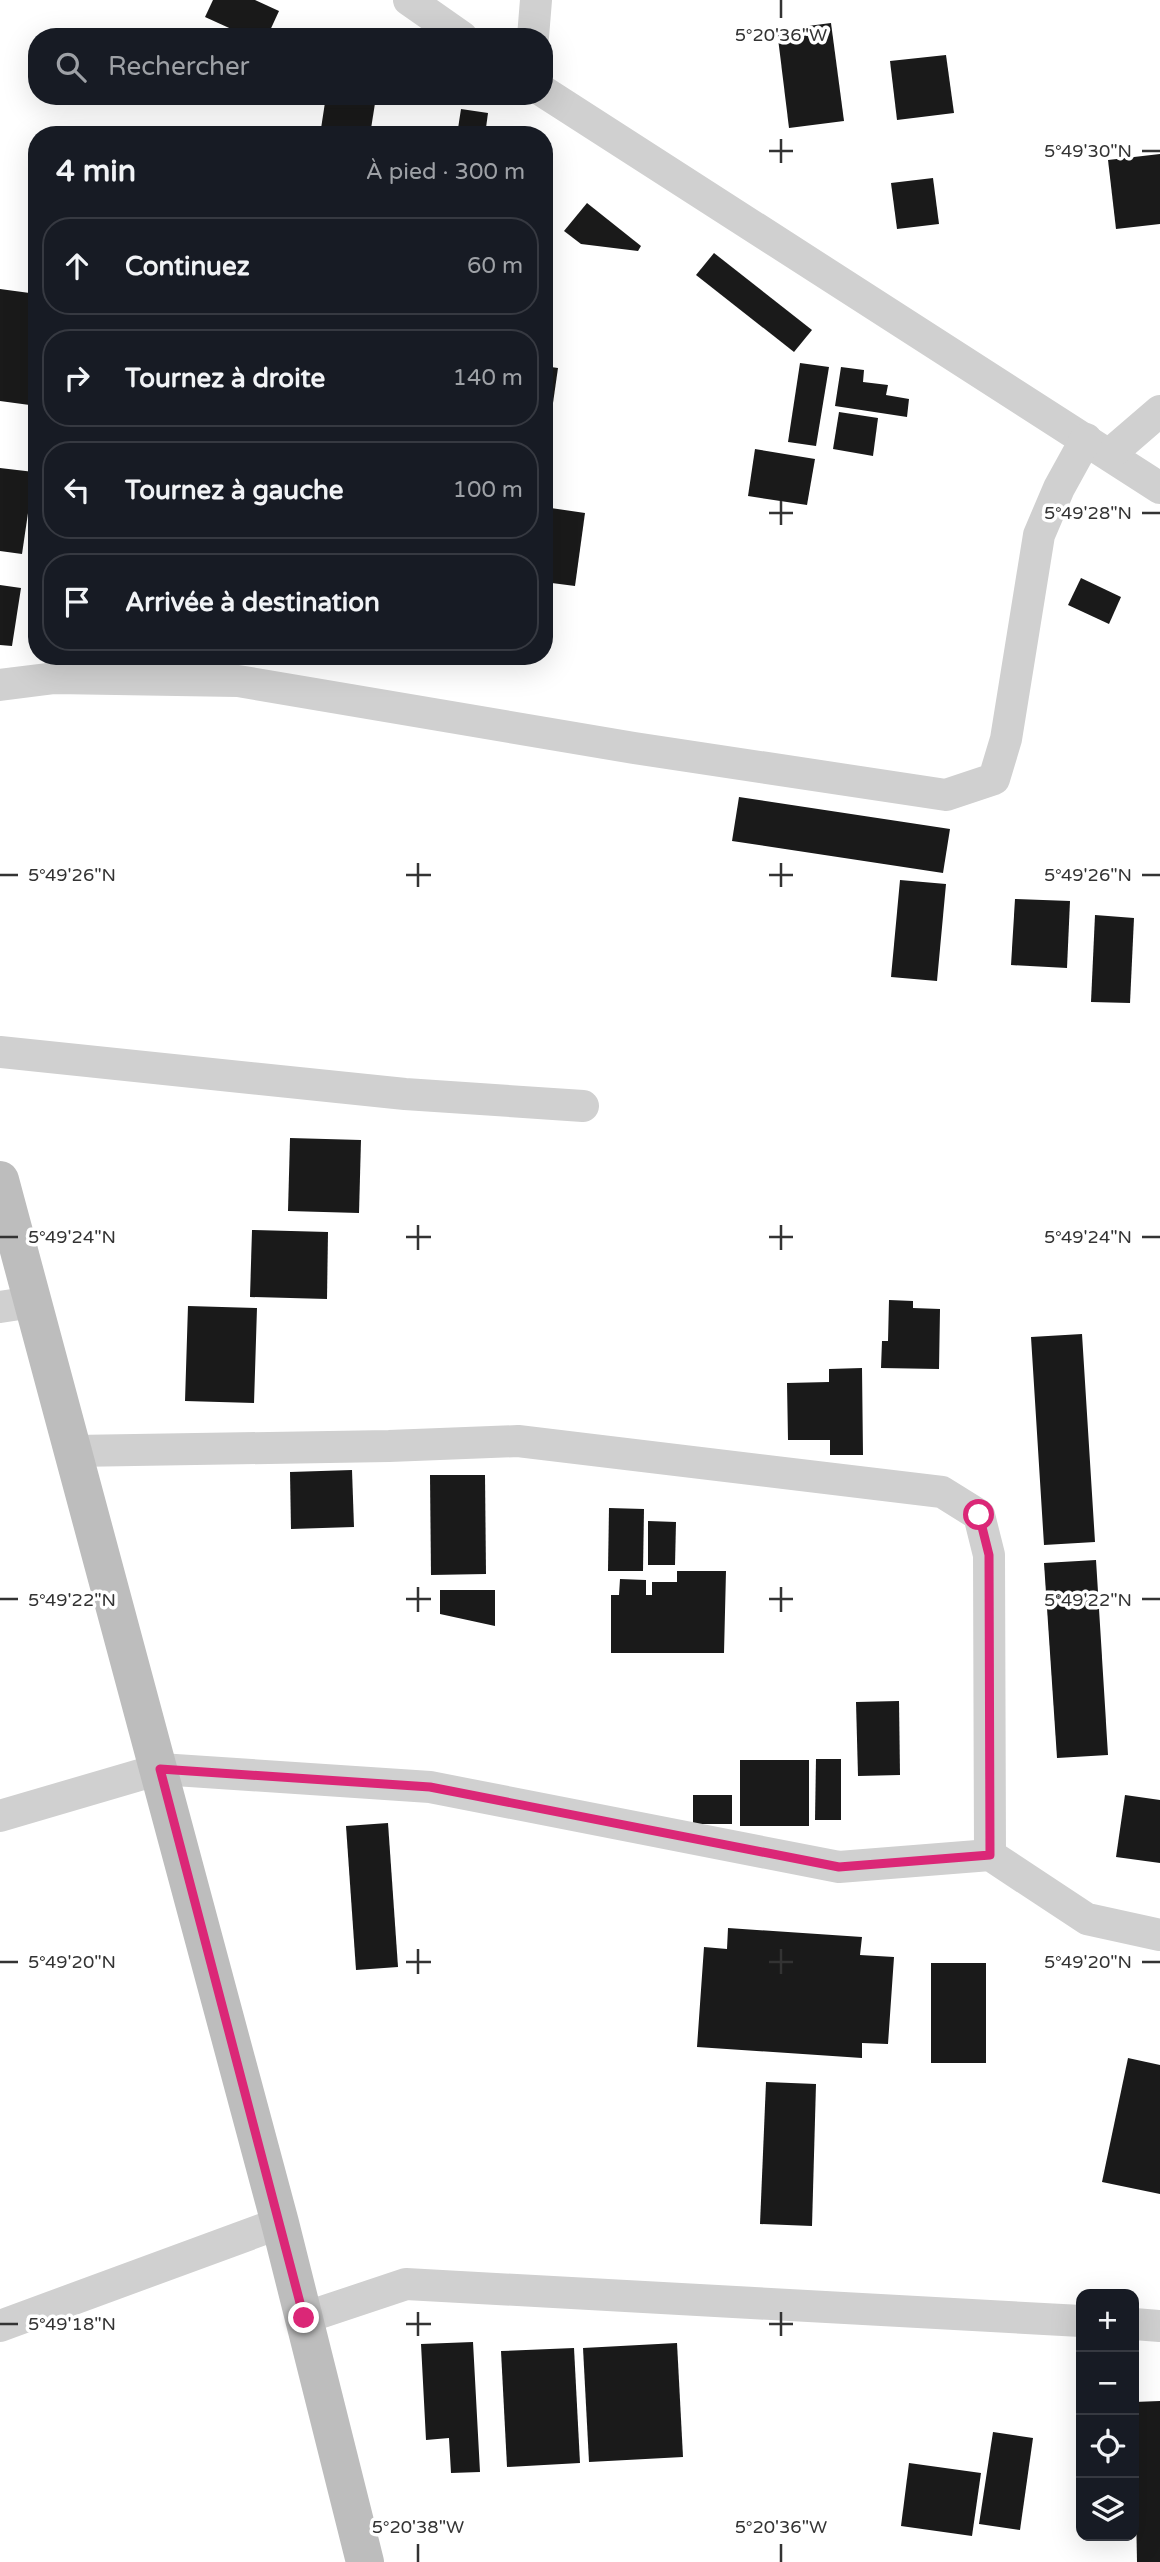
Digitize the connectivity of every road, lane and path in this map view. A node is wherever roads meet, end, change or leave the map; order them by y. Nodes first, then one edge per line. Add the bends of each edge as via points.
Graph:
1 (409, 0) edge
2 (536, 0) edge
3 (449, 28) edge
4 (534, 28) edge
5 (553, 98) edge
6 (1160, 411) edge
7 (1098, 446) junction
8 (1160, 488) edge
9 (240, 669) edge
10 (0, 685) edge
11 (0, 1052) edge
12 (583, 1106) dead end
13 (0, 1180) edge
14 (17, 1304) edge
15 (74, 1451) junction
16 (160, 1769) junction
17 (0, 1816) edge
18 (990, 1855) junction
19 (1160, 1935) edge
20 (281, 2223) junction
21 (304, 2318) junction
22 (1076, 2322) edge
23 (1139, 2324) edge
24 (0, 2326) edge
25 (1160, 2326) edge
26 (365, 2562) edge

1 - 3 street
2 - 4 street
5 - 7 street
6 - 7 street
7 - 8 street
7 - 9 street via 1059,488 1039,535 1006,739 994,779 946,795 634,748
9 - 10 street
11 - 12 street via 404,1094
13 - 14 main road
14 - 15 main road
15 - 16 main road
15 - 18 street via 518,1441 943,1492 979,1515 989,1555
16 - 17 street
16 - 18 street via 430,1787 839,1867
16 - 20 main road
18 - 19 street via 1087,1919
20 - 21 main road
20 - 24 street
21 - 22 street via 406,2284
21 - 26 main road
23 - 25 street

